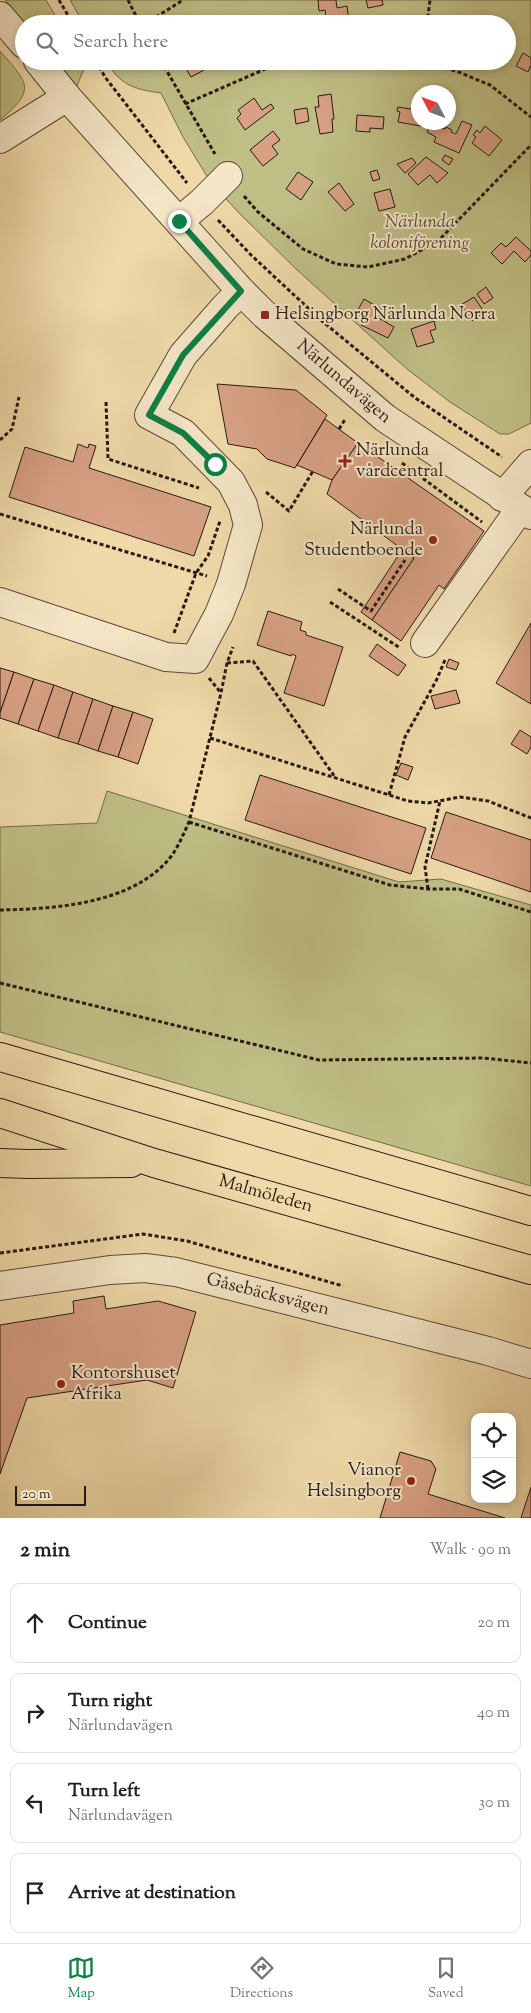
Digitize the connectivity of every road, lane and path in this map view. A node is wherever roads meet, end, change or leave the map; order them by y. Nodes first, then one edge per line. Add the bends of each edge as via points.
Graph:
1 (59, 0) edge
2 (128, 0) edge
3 (183, 0) edge
4 (430, 0) edge
5 (68, 15) edge
6 (136, 15) edge
7 (159, 15) edge
8 (428, 15) edge
9 (0, 16) edge
10 (15, 34) edge
11 (45, 70) edge
12 (101, 70) edge
13 (166, 70) edge
14 (262, 70) edge
15 (453, 70) edge
16 (67, 97) junction
17 (185, 104) junction
18 (531, 117) edge
19 (0, 140) edge
20 (531, 145) edge
21 (228, 176) junction
22 (202, 202) junction
23 (179, 221) junction
24 (241, 291) junction
25 (19, 397) dead end
26 (106, 402) dead end
27 (346, 418) dead end
28 (339, 429) dead end
29 (0, 440) edge
30 (527, 468) edge
31 (313, 472) dead end
32 (231, 482) junction
33 (202, 489) dead end
34 (518, 507) edge
35 (0, 514) edge
36 (222, 514) dead end
37 (405, 560) dead end
38 (196, 573) junction
39 (231, 584) junction
40 (338, 589) dead end
41 (0, 602) edge
42 (330, 602) dead end
43 (233, 645) dead end
44 (436, 649) junction
45 (166, 657) junction
46 (227, 663) junction
47 (210, 738) junction
48 (335, 778) junction
49 (389, 795) junction
50 (440, 801) junction
51 (531, 818) edge
52 (189, 822) junction
53 (428, 889) junction
54 (0, 910) edge
55 (531, 912) edge
56 (0, 983) edge
57 (0, 1057) edge
58 (531, 1063) edge
59 (0, 1114) edge
60 (0, 1163) edge
61 (154, 1163) junction
62 (531, 1211) edge
63 (531, 1270) edge
64 (0, 1286) edge
65 (531, 1364) edge

1 - 5 path
2 - 6 path
3 - 7 path
4 - 8 path
9 - 10 street
11 - 16 street, Närlundavägen
12 - 22 path
13 - 17 path
14 - 17 path
15 - 18 path via 490,85
16 - 19 street
16 - 23 street, Närlundavägen
17 - 21 path
20 - 21 path via 438,241 404,259 368,267 336,264 303,249 258,212
21 - 22 street
22 - 23 street
22 - 30 path via 250,254 322,321 414,397
23 - 24 street, Närlundavägen
24 - 32 street via 183,355 149,415 183,433
24 - 34 street, Närlundavägen via 384,418
25 - 29 path via 12,429
26 - 33 path via 108,459
27 - 28 path
30 - 34 street
31 - 32 path via 288,511 248,477
32 - 39 street via 243,505 248,525
34 - 44 street
35 - 38 path
36 - 38 path via 208,556
37 - 40 path via 371,611
38 - 39 path
38 - 45 path
39 - 45 street via 219,614 194,659
41 - 45 street
42 - 44 path via 415,658
43 - 46 path
44 - 49 path via 436,681 405,737
46 - 47 path
46 - 48 path via 253,661
47 - 48 path
47 - 52 path
48 - 49 path
49 - 50 path via 408,801
50 - 51 path via 460,797 488,801
50 - 53 path via 425,867
52 - 53 path via 390,885
52 - 54 path via 169,860 128,888 72,906
53 - 55 path via 459,889
56 - 58 path via 319,1060 483,1058
57 - 62 highway
59 - 61 highway, Malmöleden
60 - 61 highway
61 - 63 highway, Malmöleden
64 - 65 street, Gåsebäcksvägen via 110,1270 145,1268 176,1272

